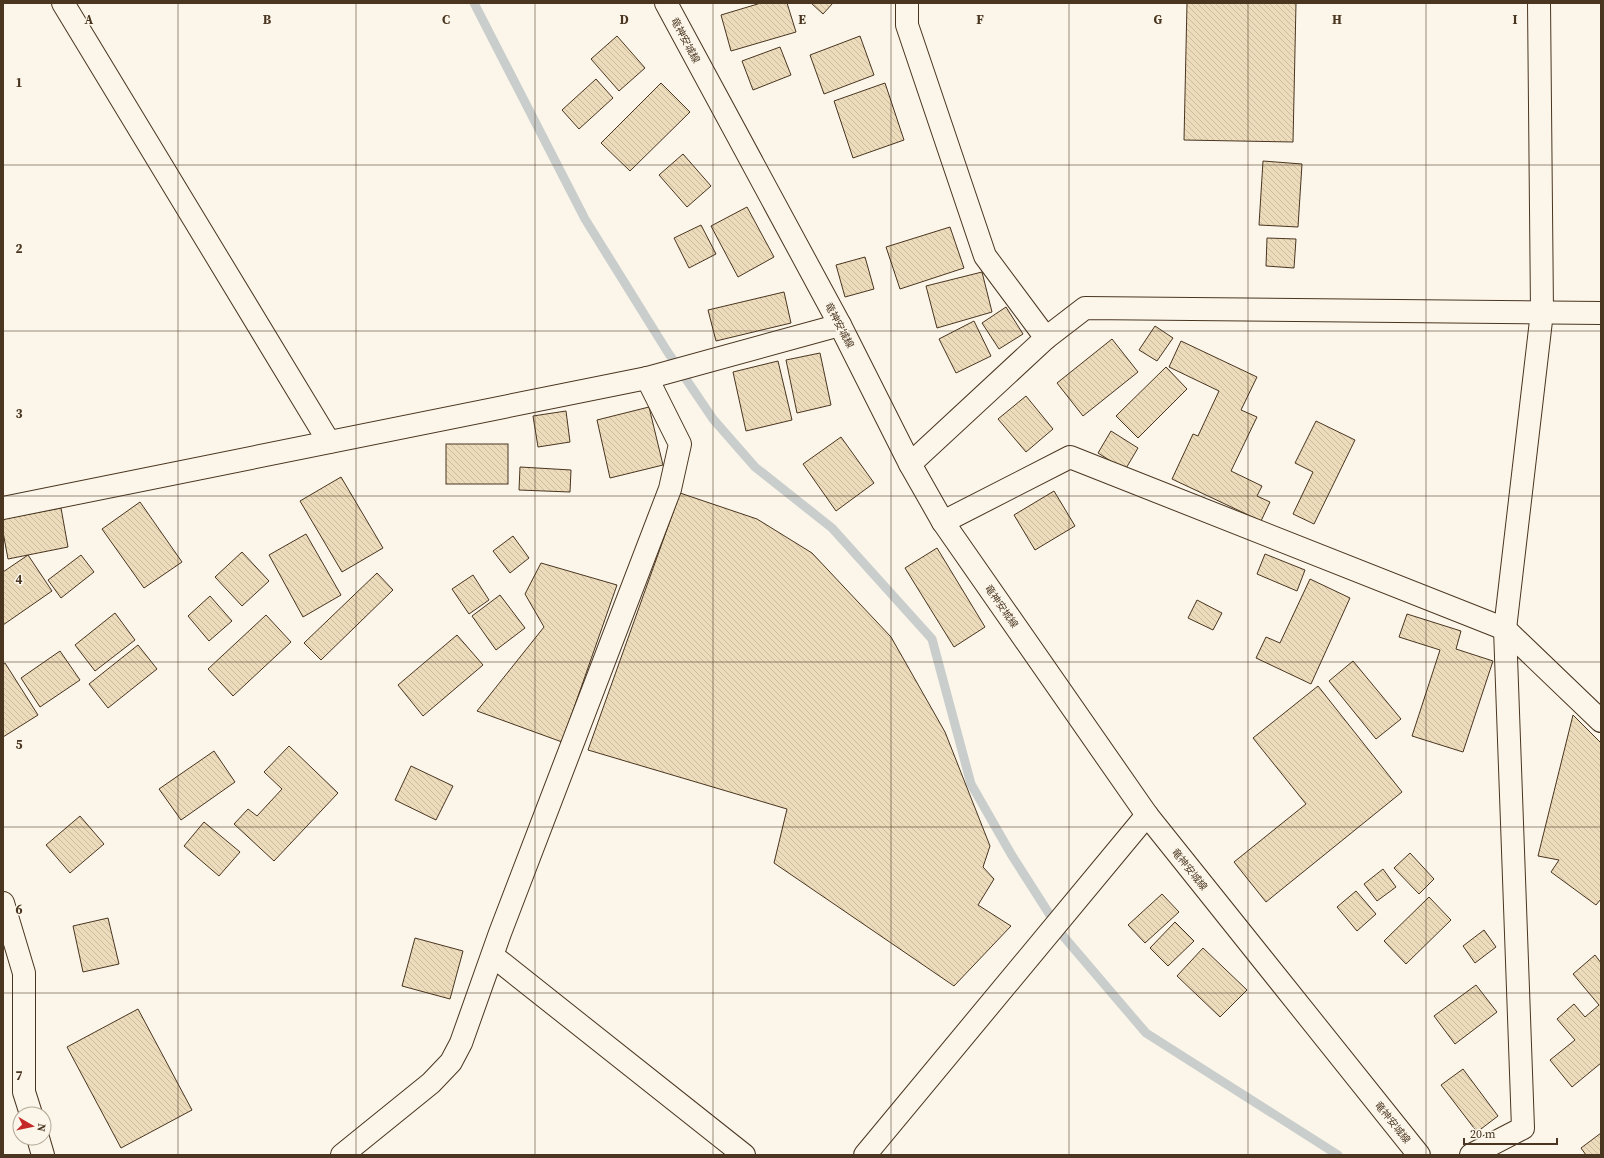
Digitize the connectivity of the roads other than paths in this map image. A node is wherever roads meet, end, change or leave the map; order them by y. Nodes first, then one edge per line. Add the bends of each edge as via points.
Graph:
1 (63, 3) edge
2 (666, 3) edge
3 (907, 3) edge
4 (1539, 3) edge
5 (1542, 312) junction
6 (1601, 313) edge
7 (840, 326) junction
8 (1046, 338) junction
9 (647, 378) junction
10 (329, 442) junction
11 (910, 464) junction
12 (3, 508) edge
13 (944, 522) junction
14 (1505, 629) junction
15 (1601, 721) edge
16 (1147, 815) junction
17 (3, 903) edge
18 (493, 956) junction
19 (28, 1106) edge
20 (342, 1155) edge
21 (744, 1155) edge
22 (865, 1155) edge
23 (1419, 1155) edge
24 (1471, 1155) edge

1 - 10 street
2 - 7 street, 竜神安城線
3 - 8 street via 907,25 985,256
4 - 5 street
5 - 6 street
5 - 8 street via 1085,308
5 - 14 street
7 - 9 street
7 - 11 street, 竜神安城線
8 - 11 street
9 - 10 street
9 - 18 street via 680,444 670,489
10 - 12 street
11 - 13 street, 竜神安城線
13 - 14 street via 1070,458
13 - 16 street, 竜神安城線
14 - 15 street
14 - 24 street via 1523,1128
16 - 22 street
16 - 23 street, 竜神安城線
17 - 19 street via 24,973 24,1092
18 - 20 street via 461,1043 451,1062 431,1083
18 - 21 street

